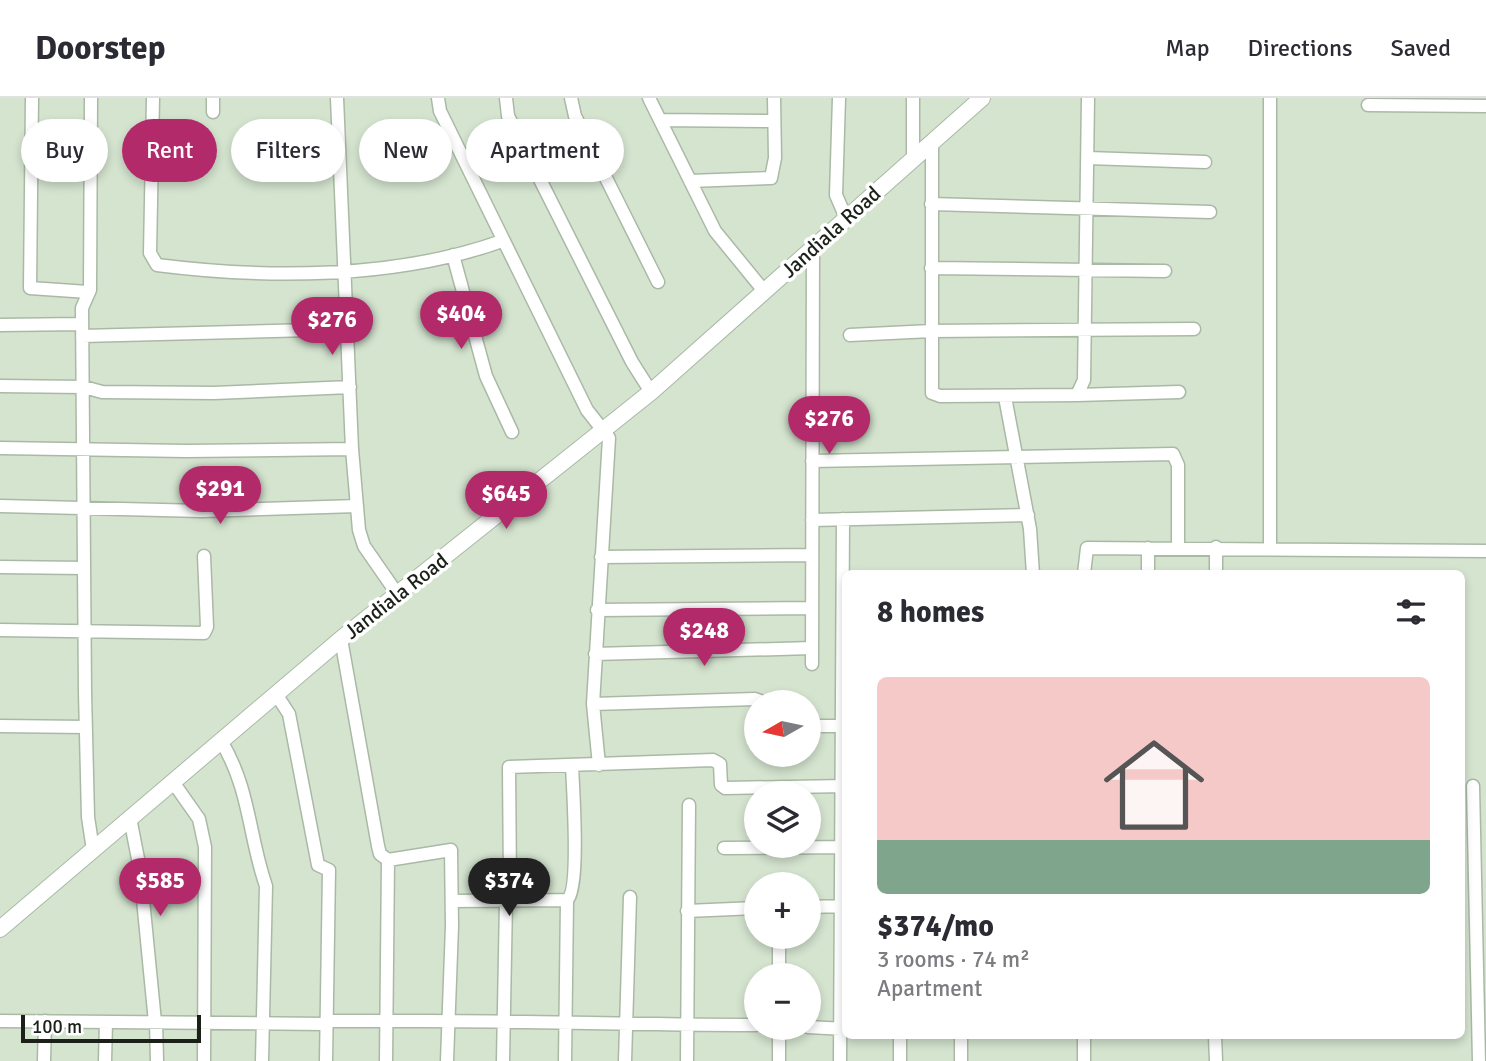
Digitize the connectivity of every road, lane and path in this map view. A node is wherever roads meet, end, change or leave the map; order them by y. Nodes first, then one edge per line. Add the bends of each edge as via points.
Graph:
1 (32, 98) edge
2 (91, 98) edge
3 (153, 98) edge
4 (213, 98) edge
5 (337, 98) edge
6 (438, 98) edge
7 (506, 98) edge
8 (571, 98) edge
9 (649, 98) edge
10 (774, 98) edge
11 (839, 98) edge
12 (914, 98) edge
13 (1088, 98) edge
14 (1270, 98) edge
15 (977, 101) edge
16 (1368, 106) dead end
17 (1486, 106) edge
18 (213, 112) dead end
19 (660, 120) junction
20 (774, 121) junction
21 (932, 141) junction
22 (1088, 158) junction
23 (913, 159) junction
24 (1205, 162) dead end
25 (690, 181) junction
26 (931, 204) junction
27 (1087, 208) junction
28 (1210, 212) dead end
29 (846, 218) junction
30 (502, 241) junction
31 (813, 247) junction
32 (453, 255) junction
33 (931, 268) junction
34 (1087, 270) junction
35 (344, 271) junction
36 (1165, 271) dead end
37 (658, 282) dead end
38 (764, 291) junction
39 (88, 292) junction
40 (0, 325) edge
41 (348, 329) junction
42 (1194, 329) dead end
43 (82, 330) junction
44 (1085, 330) junction
45 (931, 331) junction
46 (850, 335) dead end
47 (0, 386) edge
48 (84, 387) junction
49 (350, 387) junction
50 (652, 392) junction
51 (1179, 392) dead end
52 (1077, 396) junction
53 (1005, 397) junction
54 (603, 430) junction
55 (512, 432) dead end
56 (0, 448) edge
57 (352, 449) junction
58 (84, 450) junction
59 (1017, 457) junction
60 (812, 461) junction
61 (0, 506) edge
62 (357, 506) junction
63 (84, 507) junction
64 (1028, 516) junction
65 (843, 519) junction
66 (812, 520) junction
67 (1178, 547) junction
68 (1216, 547) junction
69 (1148, 548) junction
70 (1270, 548) junction
71 (1486, 551) edge
72 (812, 555) junction
73 (204, 556) dead end
74 (600, 557) junction
75 (0, 568) edge
76 (84, 568) junction
77 (843, 570) edge
78 (1033, 570) edge
79 (1084, 570) edge
80 (1148, 570) edge
81 (1216, 570) edge
82 (398, 595) junction
83 (810, 608) junction
84 (597, 610) junction
85 (0, 630) edge
86 (84, 631) junction
87 (341, 639) junction
88 (812, 648) junction
89 (594, 654) junction
90 (812, 664) dead end
91 (276, 694) junction
92 (744, 699) edge
93 (593, 704) junction
94 (0, 726) edge
95 (821, 726) edge
96 (842, 726) edge
97 (86, 727) junction
98 (221, 741) junction
99 (598, 765) junction
100 (572, 766) junction
101 (173, 782) junction
102 (842, 786) edge
103 (1473, 786) dead end
104 (689, 805) dead end
105 (130, 818) junction
106 (842, 847) edge
107 (724, 848) dead end
108 (93, 849) junction
109 (388, 860) junction
110 (630, 897) dead end
111 (452, 901) junction
112 (506, 901) junction
113 (566, 901) junction
114 (842, 906) edge
115 (821, 907) edge
116 (744, 909) edge
117 (687, 911) junction
118 (0, 929) edge
119 (387, 1020) junction
120 (0, 1021) edge
121 (45, 1021) junction
122 (106, 1021) junction
123 (448, 1021) junction
124 (566, 1021) junction
125 (155, 1022) junction
126 (206, 1023) junction
127 (503, 1023) junction
128 (626, 1023) junction
129 (263, 1024) junction
130 (326, 1024) junction
131 (687, 1025) junction
132 (744, 1025) edge
133 (821, 1028) edge
134 (842, 1029) edge
135 (842, 1039) edge
136 (900, 1039) edge
137 (961, 1039) edge
138 (1084, 1039) edge
139 (1215, 1039) edge
140 (779, 1040) edge
141 (44, 1061) edge
142 (105, 1061) edge
143 (157, 1061) edge
144 (204, 1061) edge
145 (262, 1061) edge
146 (326, 1061) edge
147 (386, 1061) edge
148 (447, 1061) edge
149 (503, 1061) edge
150 (565, 1061) edge
151 (625, 1061) edge
152 (687, 1061) edge
153 (779, 1061) edge
154 (840, 1061) edge
155 (900, 1061) edge
156 (961, 1061) edge
157 (1084, 1061) edge
158 (1216, 1061) edge
159 (1479, 1061) edge

1 - 39 street via 30,288
2 - 39 street
3 - 35 street via 150,253 154,263 236,275
4 - 18 street
5 - 35 street
6 - 30 street
7 - 50 street via 514,129 632,362
8 - 37 street via 575,116
9 - 19 street
10 - 20 street
11 - 29 street via 836,195
12 - 23 street
13 - 22 street
14 - 70 street
15 - 21 street, Jandiala Road
16 - 17 street
19 - 20 street
19 - 25 street
20 - 25 street via 771,178
21 - 23 street, Jandiala Road
21 - 26 street
22 - 24 street
22 - 27 street
23 - 29 street, Jandiala Road
25 - 38 street via 726,249
26 - 27 street
26 - 33 street
27 - 28 street
27 - 34 street
29 - 31 street, Jandiala Road
30 - 32 street
30 - 54 street via 587,410
31 - 38 street, Jandiala Road
31 - 60 street
32 - 35 street
32 - 55 street via 486,376
33 - 34 street
33 - 45 street
34 - 36 street
34 - 44 street
35 - 41 street
38 - 50 street, Jandiala Road
39 - 43 street
40 - 43 street
41 - 43 street
41 - 49 street
42 - 44 street
43 - 48 street
44 - 45 street
44 - 52 street via 1084,380
45 - 46 street
45 - 53 street via 931,388 935,396
47 - 48 street
48 - 49 street via 102,392 214,394
48 - 58 street
49 - 57 street
50 - 54 street, Jandiala Road
51 - 52 street
52 - 53 street
53 - 59 street
54 - 74 street via 608,438
54 - 82 street, Jandiala Road
56 - 58 street
57 - 58 street
57 - 62 street
58 - 63 street
59 - 60 street
59 - 64 street
59 - 67 street via 1175,455
60 - 66 street
61 - 63 street
62 - 63 street via 202,511
62 - 82 street via 364,546
63 - 76 street
64 - 65 street
64 - 78 street
65 - 66 street
65 - 77 street
66 - 72 street
67 - 68 street
67 - 69 street
68 - 70 street
68 - 81 street
69 - 79 street via 1087,548
69 - 80 street
70 - 71 street
72 - 74 street
72 - 83 street
73 - 86 street via 206,632
74 - 84 street
75 - 76 street
76 - 86 street
82 - 87 street, Jandiala Road
83 - 84 street
83 - 88 street
84 - 89 street
85 - 86 street
86 - 97 street
87 - 91 street, Jandiala Road
87 - 109 street via 378,846
88 - 89 street
88 - 90 street
89 - 93 street
91 - 98 street, Jandiala Road
91 - 130 street via 289,714 318,866 329,870
92 - 93 street
93 - 99 street
94 - 97 street
95 - 96 street
97 - 108 street
98 - 101 street, Jandiala Road
98 - 129 street via 243,788 266,886
99 - 100 street
99 - 102 street via 713,760 720,764 725,788
100 - 112 street via 509,767 510,884
100 - 113 street via 574,865 572,895
101 - 105 street, Jandiala Road
101 - 126 street via 203,831
103 - 159 street
104 - 117 street
105 - 108 street, Jandiala Road
105 - 125 street via 140,869
106 - 107 street
108 - 118 street, Jandiala Road
109 - 111 street via 451,850
109 - 119 street
110 - 128 street
111 - 112 street
111 - 123 street
112 - 113 street
112 - 127 street
113 - 124 street
114 - 115 street
116 - 117 street
117 - 131 street
119 - 123 street
119 - 130 street
119 - 147 street
120 - 121 street
121 - 122 street
121 - 141 street
122 - 125 street
122 - 142 street
123 - 127 street
123 - 148 street
124 - 127 street
124 - 128 street
124 - 150 street
125 - 126 street
125 - 143 street
126 - 129 street
126 - 144 street
127 - 149 street
128 - 131 street
128 - 151 street
129 - 130 street
129 - 145 street
130 - 146 street
131 - 132 street
131 - 152 street
133 - 134 street
135 - 154 street
136 - 155 street
137 - 156 street
138 - 157 street
139 - 158 street
140 - 153 street

